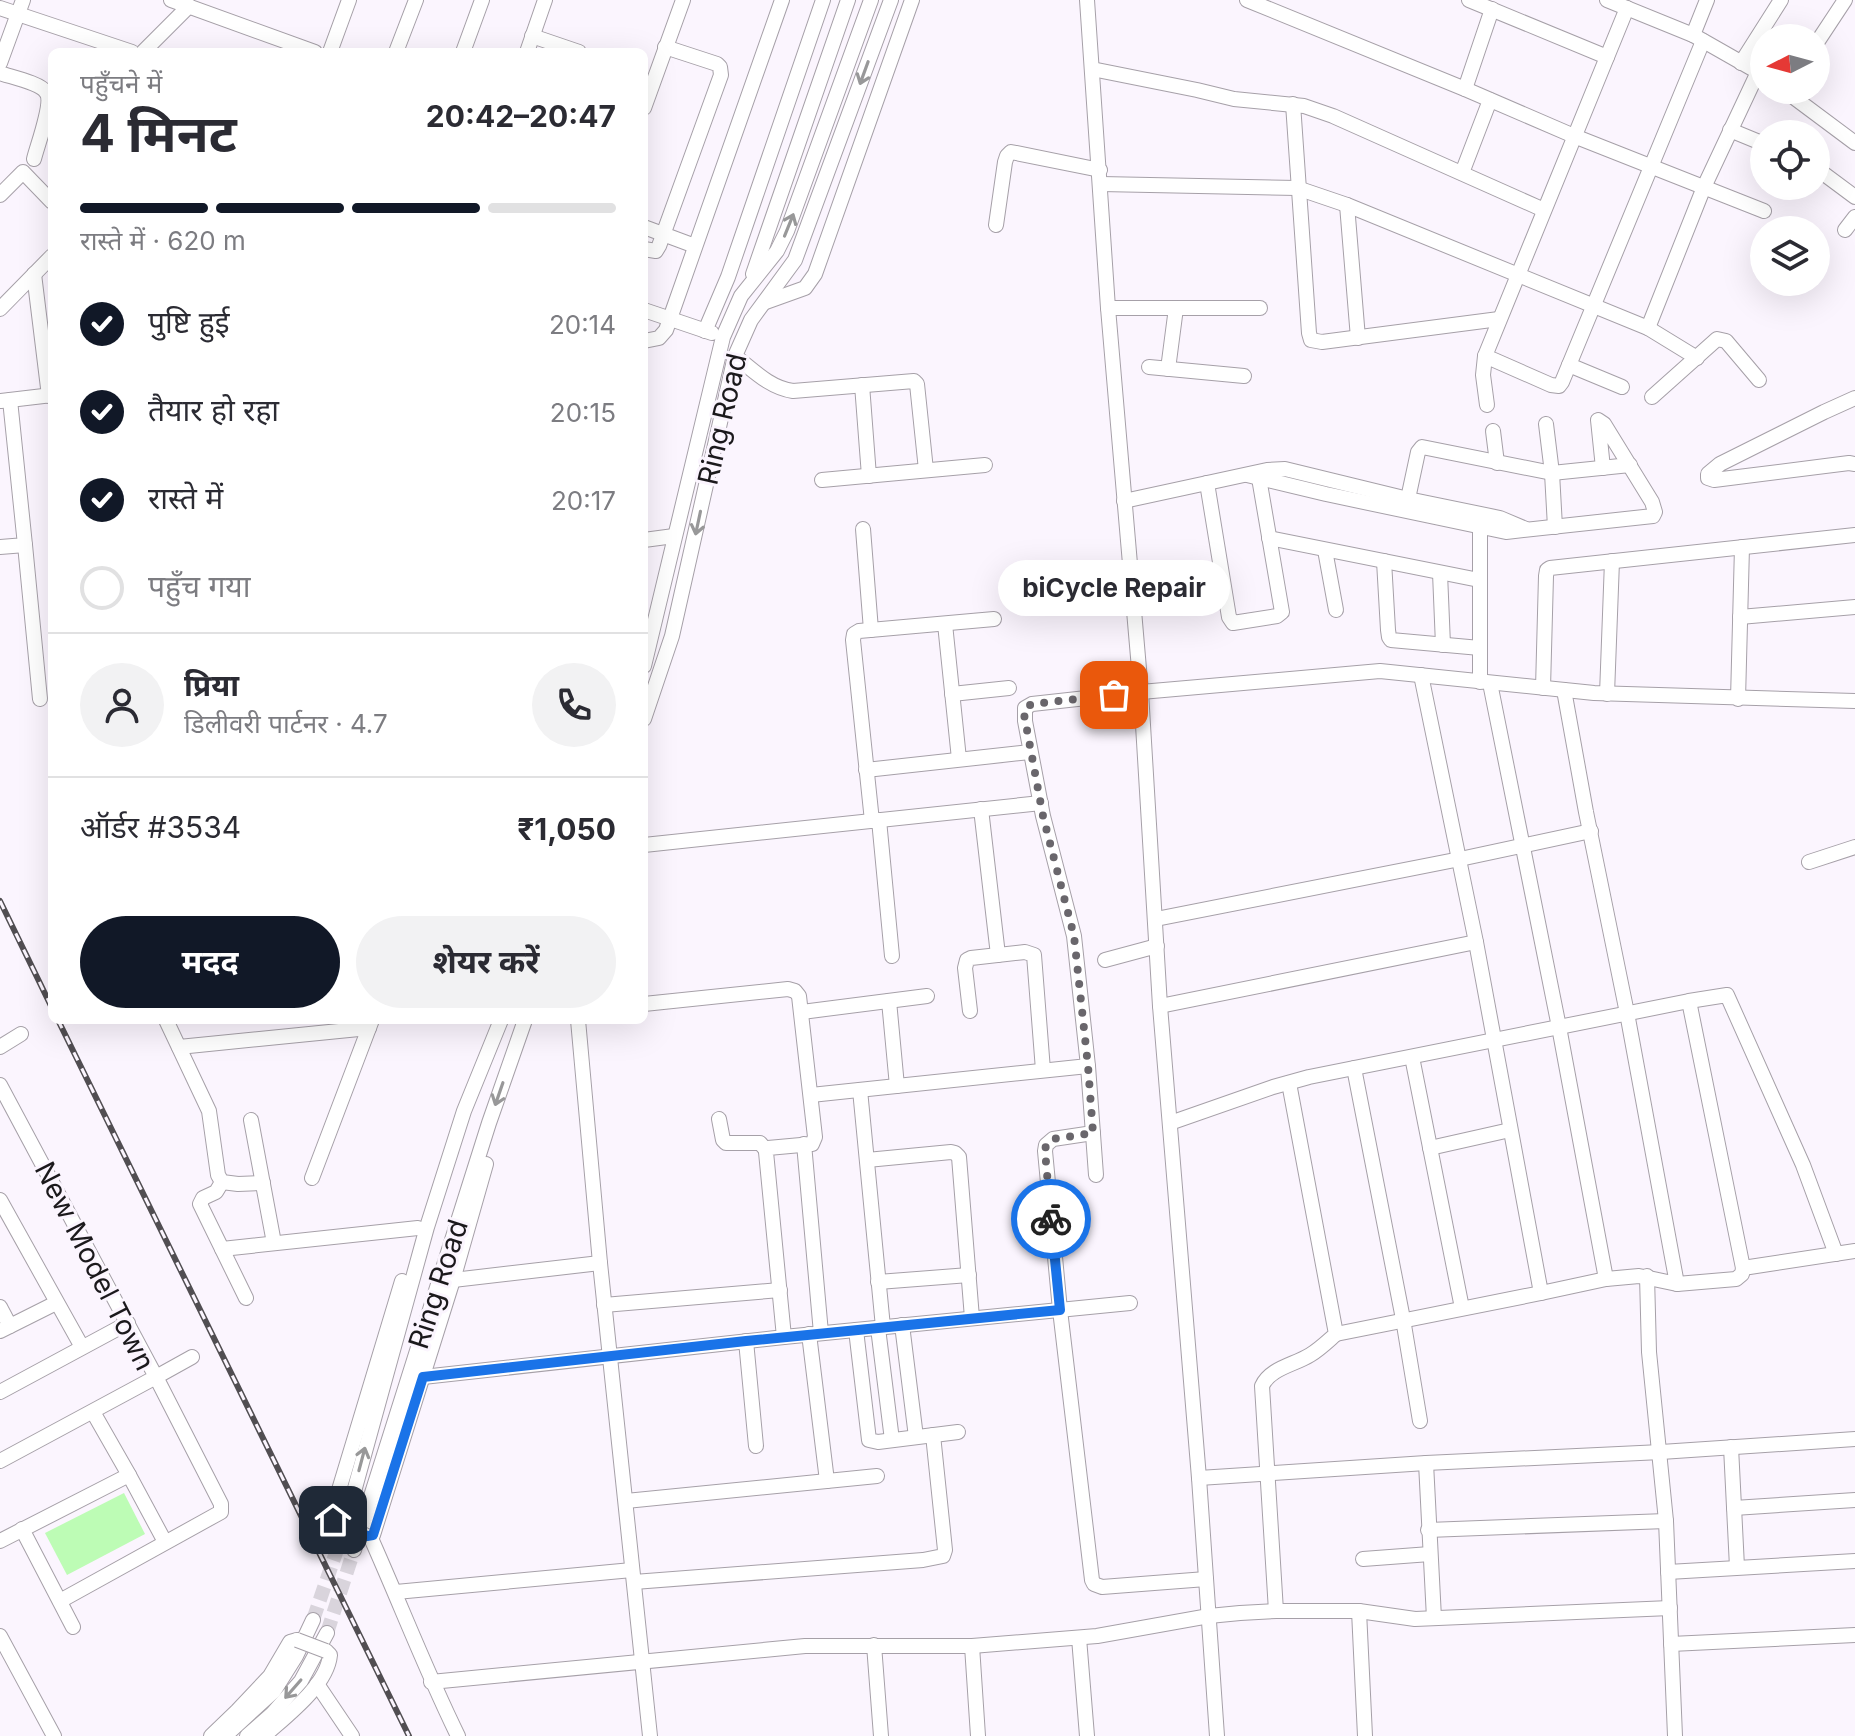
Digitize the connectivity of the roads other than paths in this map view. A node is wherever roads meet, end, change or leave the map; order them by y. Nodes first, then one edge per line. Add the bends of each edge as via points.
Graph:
1 (23, 0) edge
2 (171, 0) edge
3 (416, 0) edge
4 (482, 0) edge
5 (545, 0) edge
6 (683, 0) edge
7 (782, 0) edge
8 (848, 0) edge
9 (871, 0) edge
10 (891, 0) edge
11 (912, 0) edge
12 (1087, 0) edge
13 (1247, 0) edge
14 (1469, 0) edge
15 (1607, 0) edge
16 (1707, 0) edge
17 (1781, 0) edge
18 (1845, 0) edge
19 (346, 1) edge
20 (822, 4) edge
21 (189, 6) junction
22 (0, 8) edge
23 (1627, 8) junction
24 (1492, 9) junction
25 (18, 15) junction
26 (842, 16) junction
27 (1829, 24) edge
28 (532, 36) junction
29 (1698, 38) junction
30 (665, 47) junction
31 (120, 48) edge
32 (147, 48) edge
33 (304, 48) edge
34 (331, 48) edge
35 (398, 48) edge
36 (464, 48) edge
37 (528, 48) edge
38 (567, 48) edge
39 (1607, 57) junction
40 (0, 63) edge
41 (1741, 63) junction
42 (1750, 68) edge
43 (1092, 69) junction
44 (0, 73) edge
45 (649, 76) edge
46 (1465, 89) junction
47 (1750, 94) edge
48 (1490, 100) junction
49 (1293, 104) junction
50 (1803, 104) edge
51 (1730, 130) junction
52 (1574, 136) junction
53 (1750, 138) edge
54 (1855, 143) edge
55 (48, 145) edge
56 (34, 159) junction
57 (1652, 166) junction
58 (23, 172) junction
59 (1462, 173) junction
60 (1100, 177) junction
61 (1830, 178) edge
62 (3, 187) edge
63 (1704, 187) junction
64 (1297, 188) junction
65 (1855, 197) edge
66 (48, 198) edge
67 (1347, 205) junction
68 (1544, 210) junction
69 (1764, 211) dead end
70 (1855, 217) edge
71 (996, 225) dead end
72 (648, 228) edge
73 (1845, 230) dead end
74 (663, 234) junction
75 (695, 246) junction
76 (648, 250) edge
77 (1517, 275) junction
78 (41, 281) edge
79 (750, 282) junction
80 (766, 302) junction
81 (1594, 306) junction
82 (1108, 308) junction
83 (1176, 308) junction
84 (1260, 308) dead end
85 (0, 309) edge
86 (648, 311) edge
87 (670, 319) junction
88 (1499, 319) junction
89 (1648, 328) junction
90 (705, 331) junction
91 (723, 337) junction
92 (1358, 338) junction
93 (648, 341) edge
94 (735, 356) junction
95 (1485, 356) junction
96 (1697, 358) junction
97 (1569, 365) junction
98 (1149, 367) dead end
99 (1168, 369) junction
100 (48, 370) edge
101 (1244, 376) dead end
102 (1759, 380) dead end
103 (862, 385) junction
104 (1622, 387) dead end
105 (48, 396) edge
106 (1652, 397) dead end
107 (1855, 398) edge
108 (5, 400) edge
109 (1487, 405) dead end
110 (1546, 424) dead end
111 (1493, 431) dead end
112 (1497, 463) junction
113 (1855, 464) edge
114 (985, 465) dead end
115 (1630, 465) junction
116 (1603, 468) junction
117 (926, 470) junction
118 (1552, 473) junction
119 (869, 476) junction
120 (1253, 476) junction
121 (822, 480) dead end
122 (1207, 483) junction
123 (1124, 501) junction
124 (1407, 504) junction
125 (1480, 520) junction
126 (1555, 527) junction
127 (863, 529) dead end
128 (1855, 535) edge
129 (674, 536) junction
130 (1269, 538) junction
131 (648, 539) edge
132 (25, 545) junction
133 (0, 547) edge
134 (1742, 547) junction
135 (1325, 550) junction
136 (1384, 561) junction
137 (1612, 561) junction
138 (1440, 573) junction
139 (1479, 580) junction
140 (1855, 607) edge
141 (1336, 610) dead end
142 (1740, 617) junction
143 (994, 619) dead end
144 (945, 624) junction
145 (871, 630) junction
146 (1443, 645) junction
147 (1480, 648) junction
148 (648, 649) edge
149 (1421, 675) junction
150 (1485, 683) junction
151 (1009, 688) dead end
152 (1543, 688) junction
153 (1564, 690) junction
154 (1141, 692) junction
155 (952, 694) junction
156 (1607, 694) junction
157 (40, 699) dead end
158 (1738, 699) junction
159 (1855, 701) edge
160 (648, 707) edge
161 (1030, 752) junction
162 (959, 759) junction
163 (866, 770) junction
164 (1041, 803) junction
165 (981, 809) junction
166 (876, 820) junction
167 (1591, 831) junction
168 (648, 845) edge
169 (1523, 846) junction
170 (1855, 847) edge
171 (1460, 859) junction
172 (1809, 862) dead end
173 (1156, 919) junction
174 (1476, 942) junction
175 (1157, 946) junction
176 (998, 955) junction
177 (892, 956) dead end
178 (1105, 960) dead end
179 (927, 996) dead end
180 (889, 1001) junction
181 (1689, 1001) junction
182 (648, 1004) edge
183 (1160, 1006) junction
184 (970, 1011) dead end
185 (802, 1012) junction
186 (1627, 1013) junction
187 (168, 1024) edge
188 (370, 1024) edge
189 (499, 1024) edge
190 (524, 1024) edge
191 (578, 1024) edge
192 (1559, 1027) junction
193 (21, 1034) dead end
194 (1494, 1041) junction
195 (0, 1047) edge
196 (179, 1047) junction
197 (1412, 1057) junction
198 (1088, 1066) junction
199 (1354, 1068) junction
200 (1043, 1070) junction
201 (1289, 1083) junction
202 (0, 1085) edge
203 (897, 1086) junction
204 (860, 1090) junction
205 (811, 1095) junction
206 (464, 1111) junction
207 (7, 1113) edge
208 (719, 1119) dead end
209 (251, 1120) dead end
210 (489, 1123) junction
211 (1170, 1123) junction
212 (1510, 1130) junction
213 (1093, 1133) junction
214 (804, 1144) junction
215 (1430, 1148) junction
216 (766, 1150) junction
217 (867, 1160) junction
218 (1096, 1175) dead end
219 (312, 1178) dead end
220 (222, 1182) junction
221 (263, 1183) junction
222 (0, 1200) edge
223 (418, 1228) junction
224 (274, 1243) junction
225 (222, 1249) junction
226 (1855, 1251) edge
227 (1836, 1254) junction
228 (600, 1263) junction
229 (1743, 1268) junction
230 (969, 1275) junction
231 (1647, 1276) junction
232 (1606, 1279) junction
233 (453, 1280) junction
234 (878, 1282) junction
235 (1677, 1284) junction
236 (780, 1290) junction
237 (1541, 1293) junction
238 (246, 1298) dead end
239 (56, 1303) junction
240 (1130, 1303) dead end
241 (604, 1305) junction
242 (0, 1307) edge
243 (1462, 1308) junction
244 (1060, 1310) junction
245 (972, 1318) junction
246 (1403, 1319) junction
247 (128, 1323) junction
248 (902, 1325) junction
249 (880, 1327) junction
250 (5, 1329) edge
251 (856, 1330) junction
252 (815, 1334) junction
253 (1336, 1334) junction
254 (784, 1337) junction
255 (746, 1341) junction
256 (82, 1347) junction
257 (192, 1357) dead end
258 (610, 1357) junction
259 (156, 1377) junction
260 (423, 1377) junction
261 (1, 1388) edge
262 (93, 1412) junction
263 (1420, 1421) dead end
264 (958, 1432) dead end
265 (933, 1435) junction
266 (916, 1437) junction
267 (1855, 1439) edge
268 (892, 1440) junction
269 (756, 1446) dead end
270 (1731, 1447) junction
271 (1661, 1452) junction
272 (0, 1461) edge
273 (1426, 1463) junction
274 (1268, 1473) junction
275 (129, 1475) junction
276 (877, 1476) dead end
277 (1199, 1478) junction
278 (827, 1481) junction
279 (1855, 1500) edge
280 (626, 1501) junction
281 (1734, 1508) junction
282 (1666, 1521) junction
283 (22, 1529) junction
284 (340, 1529) junction
285 (1428, 1530) junction
286 (369, 1536) junction
287 (0, 1541) edge
288 (165, 1542) junction
289 (354, 1550) tunnel mouth
290 (1430, 1554) junction
291 (1363, 1559) dead end
292 (1855, 1561) edge
293 (1737, 1567) junction
294 (1668, 1572) junction
295 (633, 1576) junction
296 (1206, 1579) junction
297 (396, 1592) junction
298 (60, 1601) junction
299 (1670, 1608) junction
300 (1276, 1611) junction
301 (1359, 1611) junction
302 (1209, 1616) junction
303 (1434, 1618) junction
304 (313, 1620) tunnel mouth
305 (73, 1627) dead end
306 (327, 1633) tunnel mouth
307 (1855, 1635) edge
308 (0, 1636) edge
309 (1079, 1638) junction
310 (1671, 1644) junction
311 (874, 1645) junction
312 (972, 1646) junction
313 (641, 1663) junction
314 (431, 1682) junction
315 (317, 1684) junction
316 (347, 1734) edge
317 (54, 1736) edge
318 (211, 1736) edge
319 (225, 1736) edge
320 (247, 1736) edge
321 (264, 1736) edge
322 (458, 1736) edge
323 (650, 1736) edge
324 (881, 1736) edge
325 (978, 1736) edge
326 (1087, 1736) edge
327 (1217, 1736) edge
328 (1365, 1736) edge
329 (1675, 1736) edge

1 - 25 street
2 - 21 street
3 - 35 street
4 - 36 street
5 - 28 street
6 - 30 street
7 - 75 street
8 - 26 street
79 -> 9 street, Ring Road via 787,231
10 -> 80 street, Ring Road via 802,244
11 - 80 street via 815,274 805,288
12 - 43 street
13 - 46 street
14 - 24 street
15 - 23 street
16 - 29 street
17 - 41 street
18 - 27 street
19 - 34 street
20 - 26 street
20 - 90 street
21 - 32 street
21 - 33 street
22 - 25 street
23 - 29 street
23 - 39 street
24 - 39 street
24 - 46 street
25 - 31 street
25 - 40 street
26 - 79 street
28 - 37 street
28 - 38 street
29 - 41 street
29 - 57 street
30 - 45 street
30 - 74 street via 717,64 721,71
39 - 52 street
41 - 42 street
43 - 49 street via 1234,99
43 - 60 street
44 - 56 street via 39,86 48,95
46 - 48 street
47 - 51 street
48 - 52 street
48 - 59 street
49 - 59 street via 1333,116
49 - 64 street
50 - 54 street
51 - 53 street
51 - 63 street
52 - 57 street
52 - 68 street
55 - 56 street
56 - 58 street
57 - 63 street
57 - 81 street
58 - 62 street
58 - 66 street
59 - 68 street
60 - 64 street
60 - 71 street via 1011,152
60 - 82 street
61 - 65 street
63 - 69 street
63 - 89 street
64 - 67 street
64 - 92 street via 1311,340
67 - 77 street
67 - 92 street
68 - 77 street
70 - 73 street
72 - 74 street
74 - 75 street
74 - 76 street via 656,251
75 - 87 street
77 - 81 street
77 - 88 street
78 - 85 street
78 - 100 street
79 - 91 street, Ring Road
80 - 94 street, Ring Road via 751,320
81 - 89 street
81 - 97 street
82 - 83 street
82 - 123 street
83 - 84 street
83 - 99 street
86 - 87 street
87 - 90 street
87 - 93 street via 663,335
88 - 92 street
88 - 95 street
89 - 96 street
90 - 91 street
91 - 129 street, Ring Road
94 - 103 street via 781,389
94 -> 160 street, Ring Road via 672,636
95 - 97 street via 1555,386
95 - 109 street
96 - 102 street via 1722,339
96 - 106 street
97 - 104 street
98 - 99 street
99 - 101 street
103 - 117 street via 909,380 917,384
103 - 119 street
105 - 108 street
107 - 113 street via 1720,464 1708,478
108 - 132 street
110 - 118 street
111 - 112 street
112 - 118 street
112 - 124 street via 1422,447
114 - 117 street
115 - 116 street
115 - 116 street via 1598,420
115 - 126 street via 1652,502 1653,516
116 - 118 street
117 - 119 street
118 - 126 street
119 - 121 street
120 - 122 street
120 - 124 street via 1285,469 1327,487
120 - 130 street
122 - 123 street
122 - 130 street via 1233,623 1282,612
123 - 154 street
124 - 125 street
125 - 126 street via 1500,518 1526,529
125 - 139 street
127 - 145 street
128 - 134 street
129 - 131 street
129 - 148 street, Ring Road
130 - 135 street
132 - 133 street
132 - 157 street
134 - 137 street
134 - 142 street
135 - 136 street
135 - 141 street
136 - 138 street
136 - 146 street via 1389,637 1395,642
137 - 152 street via 1547,570
137 - 156 street
138 - 139 street
138 - 146 street
139 - 147 street
140 - 142 street
142 - 158 street
143 - 144 street
144 - 145 street
144 - 155 street
145 - 163 street via 859,631 853,640
146 - 147 street
147 - 150 street
149 - 150 street
149 - 154 street via 1369,672
149 - 171 street
150 - 152 street
150 - 169 street
151 - 155 street
152 - 153 street
153 - 156 street
153 - 167 street
154 - 161 street via 1032,704 1024,714
154 - 173 street
155 - 162 street
156 - 158 street
158 - 159 street
161 - 162 street
161 - 164 street
162 - 163 street
163 - 166 street
164 - 165 street
164 - 198 street via 1074,936
165 - 166 street
165 - 176 street
166 - 168 street
166 - 177 street
167 - 169 street
167 - 186 street
169 - 171 street
169 - 192 street
170 - 172 street
171 - 173 street
171 - 174 street
173 - 175 street
174 - 183 street
174 - 194 street
175 - 178 street
175 - 183 street
176 - 184 street via 967,960
176 - 200 street via 1034,955
179 - 180 street
180 - 185 street
180 - 203 street
181 - 186 street
181 - 227 street via 1727,995 1803,1165
181 - 229 street
182 - 185 street via 788,989 799,996
183 - 211 street
185 - 205 street
186 - 192 street
186 - 235 street
187 - 196 street
188 - 196 street
188 - 219 street
189 - 206 street, Ring Road
190 -> 210 street, Ring Road
191 - 228 street
192 - 194 street
192 - 232 street
193 - 195 street
194 - 197 street
194 - 212 street
196 - 220 street via 209,1111
197 - 199 street
197 - 215 street
198 - 200 street
198 - 213 street
199 - 201 street
199 - 246 street
200 - 203 street
201 - 211 street
201 - 253 street
202 - 207 street, New Model Town
203 - 204 street
204 - 205 street
204 - 217 street
205 - 214 street via 815,1137 812,1144
206 - 223 street via 447,1137
284 -> 206 street, Ring Road
207 - 247 street, New Model Town
208 - 216 street via 726,1143 760,1143
209 - 221 street
210 - 233 street via 486,1162
210 - 289 street, Ring Road
211 - 277 street
212 - 215 street
212 - 237 street
213 - 218 street
213 - 244 street via 1053,1139 1046,1145
214 - 216 street
214 - 252 street
215 - 243 street
216 - 236 street
217 - 230 street via 951,1152 959,1157
217 - 234 street
220 - 221 street
220 - 225 street via 200,1202
221 - 224 street
222 - 239 street
223 - 224 street
223 - 284 street via 332,1513
224 - 225 street
225 - 238 street
226 - 227 street
227 - 229 street
228 - 233 street
228 - 241 street
229 - 235 street via 1736,1279
230 - 234 street
230 - 245 street
231 - 232 street
231 - 235 street
231 - 271 street via 1649,1352
232 - 237 street
233 - 260 street
234 - 249 street
236 - 241 street
236 - 254 street
237 - 243 street
239 - 250 street
239 - 256 street
240 - 244 street
241 - 258 street
242 - 250 street
243 - 246 street
244 - 245 street
244 - 296 street via 1094,1584
245 - 248 street
246 - 253 street
246 - 263 street
247 - 256 street
247 - 259 street, New Model Town
248 - 249 street
248 - 266 street
249 - 251 street
249 - 268 street
251 - 252 street
251 - 268 street via 868,1437 872,1442
252 - 254 street
252 - 278 street
253 - 274 street via 1312,1354 1265,1378 1261,1396
254 - 255 street
255 - 258 street
255 - 269 street
256 - 261 street
257 - 259 street
258 - 260 street
258 - 280 street
259 - 262 street, New Model Town
259 - 288 street via 221,1507 219,1514
260 - 286 street
262 - 272 street, New Model Town
262 - 275 street
264 - 265 street
265 - 266 street
265 - 295 street via 945,1550 939,1558
266 - 268 street
267 - 270 street
270 - 271 street
270 - 281 street
271 - 273 street
271 - 282 street
273 - 274 street
273 - 285 street
274 - 277 street
274 - 300 street
275 - 283 street
275 - 288 street
276 - 278 street
277 - 296 street
278 - 280 street
279 - 281 street
280 - 295 street
281 - 293 street
282 - 285 street
282 - 294 street
283 - 287 street
283 - 298 street
284 - 286 street, bridge
285 - 290 street
286 - 297 street
288 - 298 street
290 - 291 street
290 - 303 street
292 - 293 street
293 - 294 street
294 - 299 street
295 - 297 street
295 - 313 street
296 - 302 street
297 - 314 street
298 - 305 street
299 - 303 street
299 - 310 street
300 - 301 street
300 - 302 street
301 - 303 street
301 - 328 street
302 - 309 street
302 - 327 street
304 - 319 street via 274,1691
306 -> 320 street via 301,1681
307 - 310 street
308 - 317 street
309 - 312 street
309 - 326 street
310 - 329 street
311 - 312 street
311 - 313 street via 805,1646
311 - 324 street
312 - 325 street
313 - 314 street
313 - 323 street
314 - 322 street
315 - 316 street
315 - 318 street, bridge via 330,1655 297,1640 290,1642 270,1676
315 - 321 street

